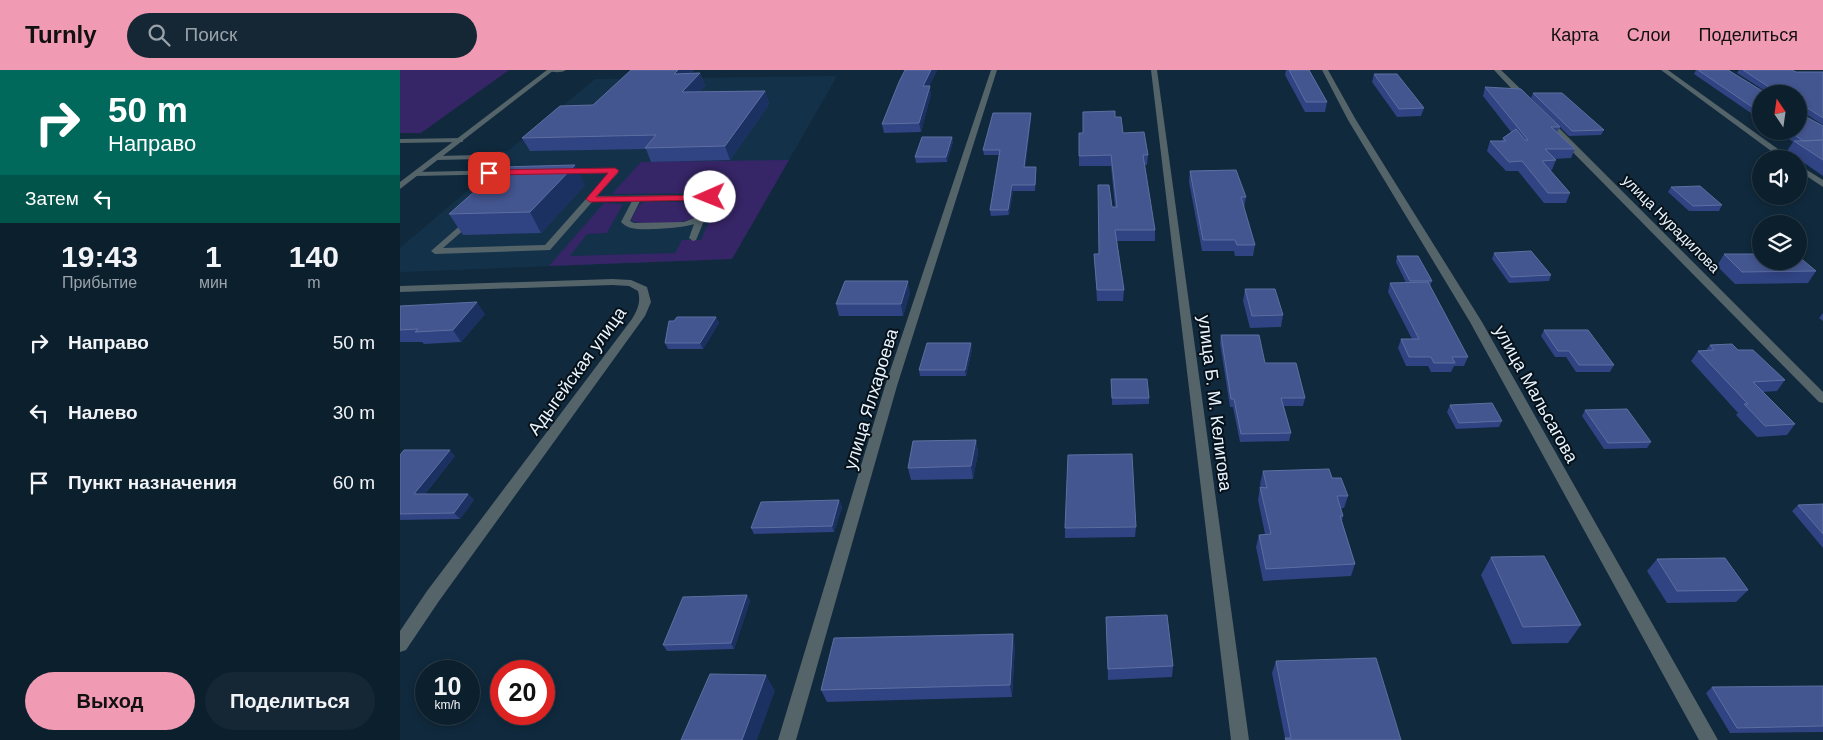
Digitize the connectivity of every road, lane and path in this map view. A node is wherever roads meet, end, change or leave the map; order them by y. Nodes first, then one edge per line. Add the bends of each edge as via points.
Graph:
1 (551, 70) edge
2 (563, 70) edge
3 (994, 70) edge
4 (1154, 70) edge
5 (1324, 70) edge
6 (1497, 70) edge
7 (1664, 70) edge
8 (460, 140) junction
9 (400, 141) edge
10 (1775, 150) edge
11 (437, 158) junction
12 (479, 158) dead end
13 (550, 172) edge
14 (1807, 173) edge
15 (416, 174) junction
16 (514, 179) edge
17 (1823, 184) edge
18 (400, 186) edge
19 (590, 199) junction
20 (638, 199) junction
21 (478, 212) edge
22 (701, 219) junction
23 (692, 238) dead end
24 (400, 289) edge
25 (1823, 399) edge
26 (400, 645) edge
27 (787, 740) edge
28 (1240, 740) edge
29 (1709, 740) edge

1 - 2 lane
1 - 8 street
3 - 27 street, улица Ялхароева via 891,386
4 - 28 street, улица Б. М. Келигова
5 - 29 street, улица Мальсагова via 1476,322
6 - 25 street, улица Нурадилова
7 - 10 street
8 - 9 lane
8 - 11 street
11 - 12 lane
11 - 15 street
13 - 19 lane via 615,171
14 - 17 street
15 - 16 lane via 522,172
15 - 18 street
19 - 20 lane
19 - 21 lane via 547,248 435,251
20 - 22 lane via 710,197
20 - 22 lane via 625,222 633,226 685,226
22 - 23 lane
24 - 26 street, Адыгейская улица via 612,282 631,283 643,289 646,298 637,320

